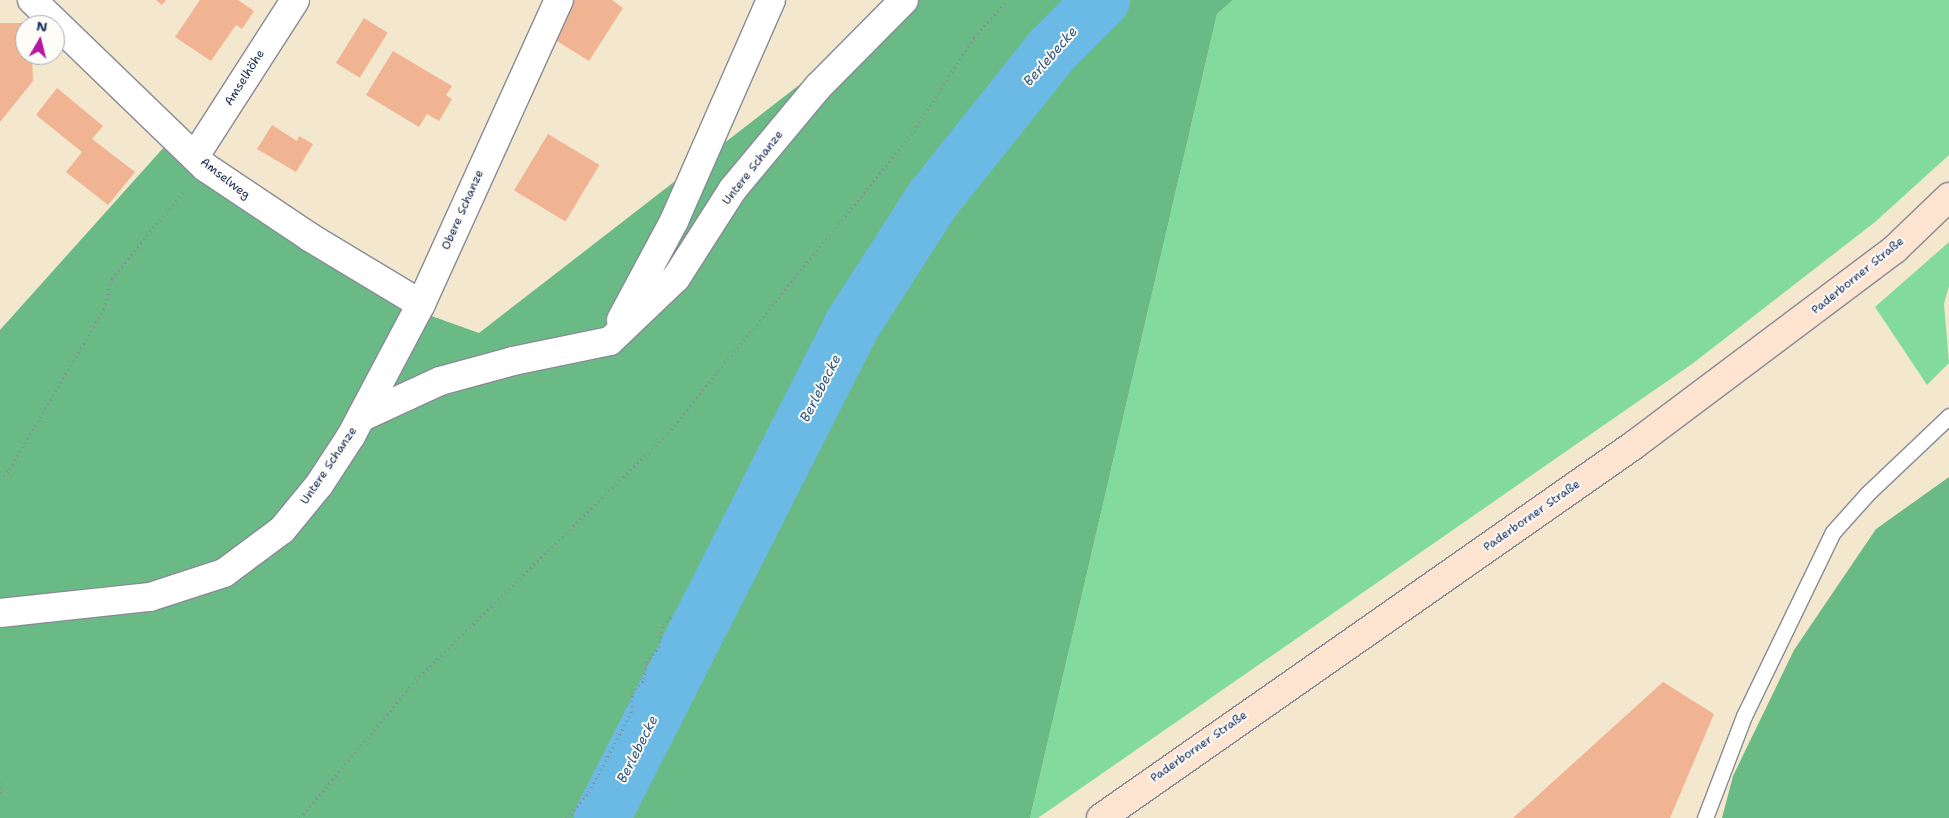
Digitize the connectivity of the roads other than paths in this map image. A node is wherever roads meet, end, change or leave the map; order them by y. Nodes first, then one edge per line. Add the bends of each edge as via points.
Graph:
1 (32, 0) edge
2 (294, 0) edge
3 (558, 0) edge
4 (771, 0) edge
5 (904, 0) edge
6 (200, 161) junction
7 (1949, 197) edge
8 (421, 304) junction
9 (610, 341) junction
10 (1949, 416) edge
11 (362, 417) junction
12 (0, 613) edge
13 (1101, 818) edge
14 (1705, 818) edge

1 - 6 street, Amselweg
2 - 6 street, Amselhöhe
3 - 8 street, Obere Schanze
4 - 9 street via 674,221
5 - 9 street, Untere Schanze via 818,86 733,189 676,278
6 - 8 street, Amselweg via 311,238
7 - 13 main road, Paderborner Straße via 1895,249 1642,439
8 - 11 street, Obere Schanze
9 - 11 street, Untere Schanze via 513,361 440,381
10 - 14 lane via 1868,493 1833,532 1744,716
11 - 12 street, Untere Schanze via 319,485 282,530 224,572 150,597

